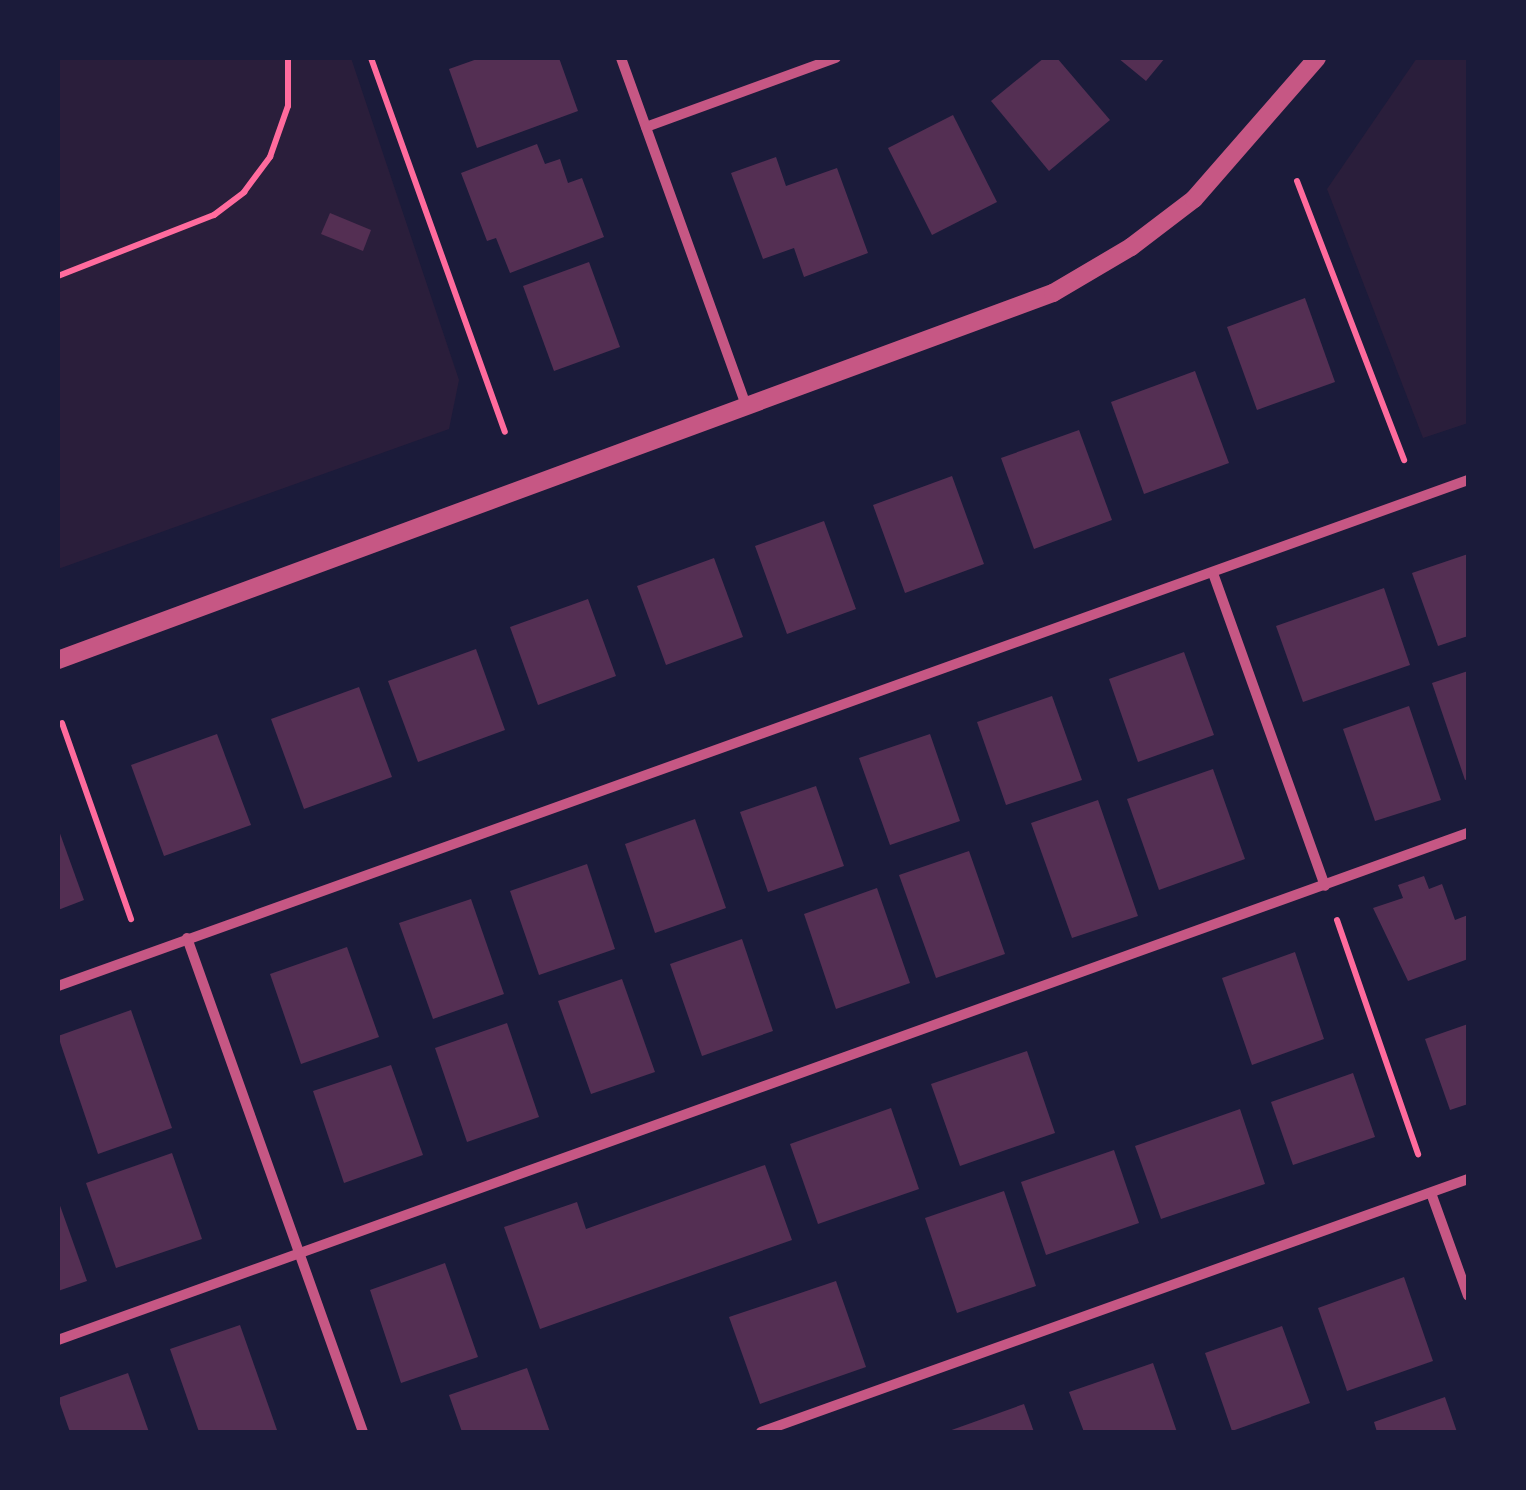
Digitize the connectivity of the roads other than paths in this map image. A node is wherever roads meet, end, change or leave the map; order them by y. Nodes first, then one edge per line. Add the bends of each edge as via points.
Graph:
1 (621, 58) edge
2 (836, 58) edge
3 (1317, 58) edge
4 (646, 127) junction
5 (748, 409) junction
6 (1468, 480) edge
7 (1214, 576) junction
8 (58, 660) edge
9 (1468, 833) edge
10 (1326, 886) junction
11 (187, 938) junction
12 (58, 986) edge
13 (1468, 1179) edge
14 (1431, 1192) junction
15 (297, 1254) junction
16 (1468, 1296) edge
17 (58, 1340) edge
18 (364, 1432) edge
19 (762, 1432) edge

1 - 4 street
2 - 4 street
3 - 5 street via 1194,199 1132,247 1053,294
4 - 5 street
5 - 8 street
6 - 7 street
7 - 10 street
7 - 11 street
9 - 10 street
10 - 15 street
11 - 12 street
11 - 15 street
13 - 14 street
14 - 16 street
14 - 19 street
15 - 17 street
15 - 18 street

